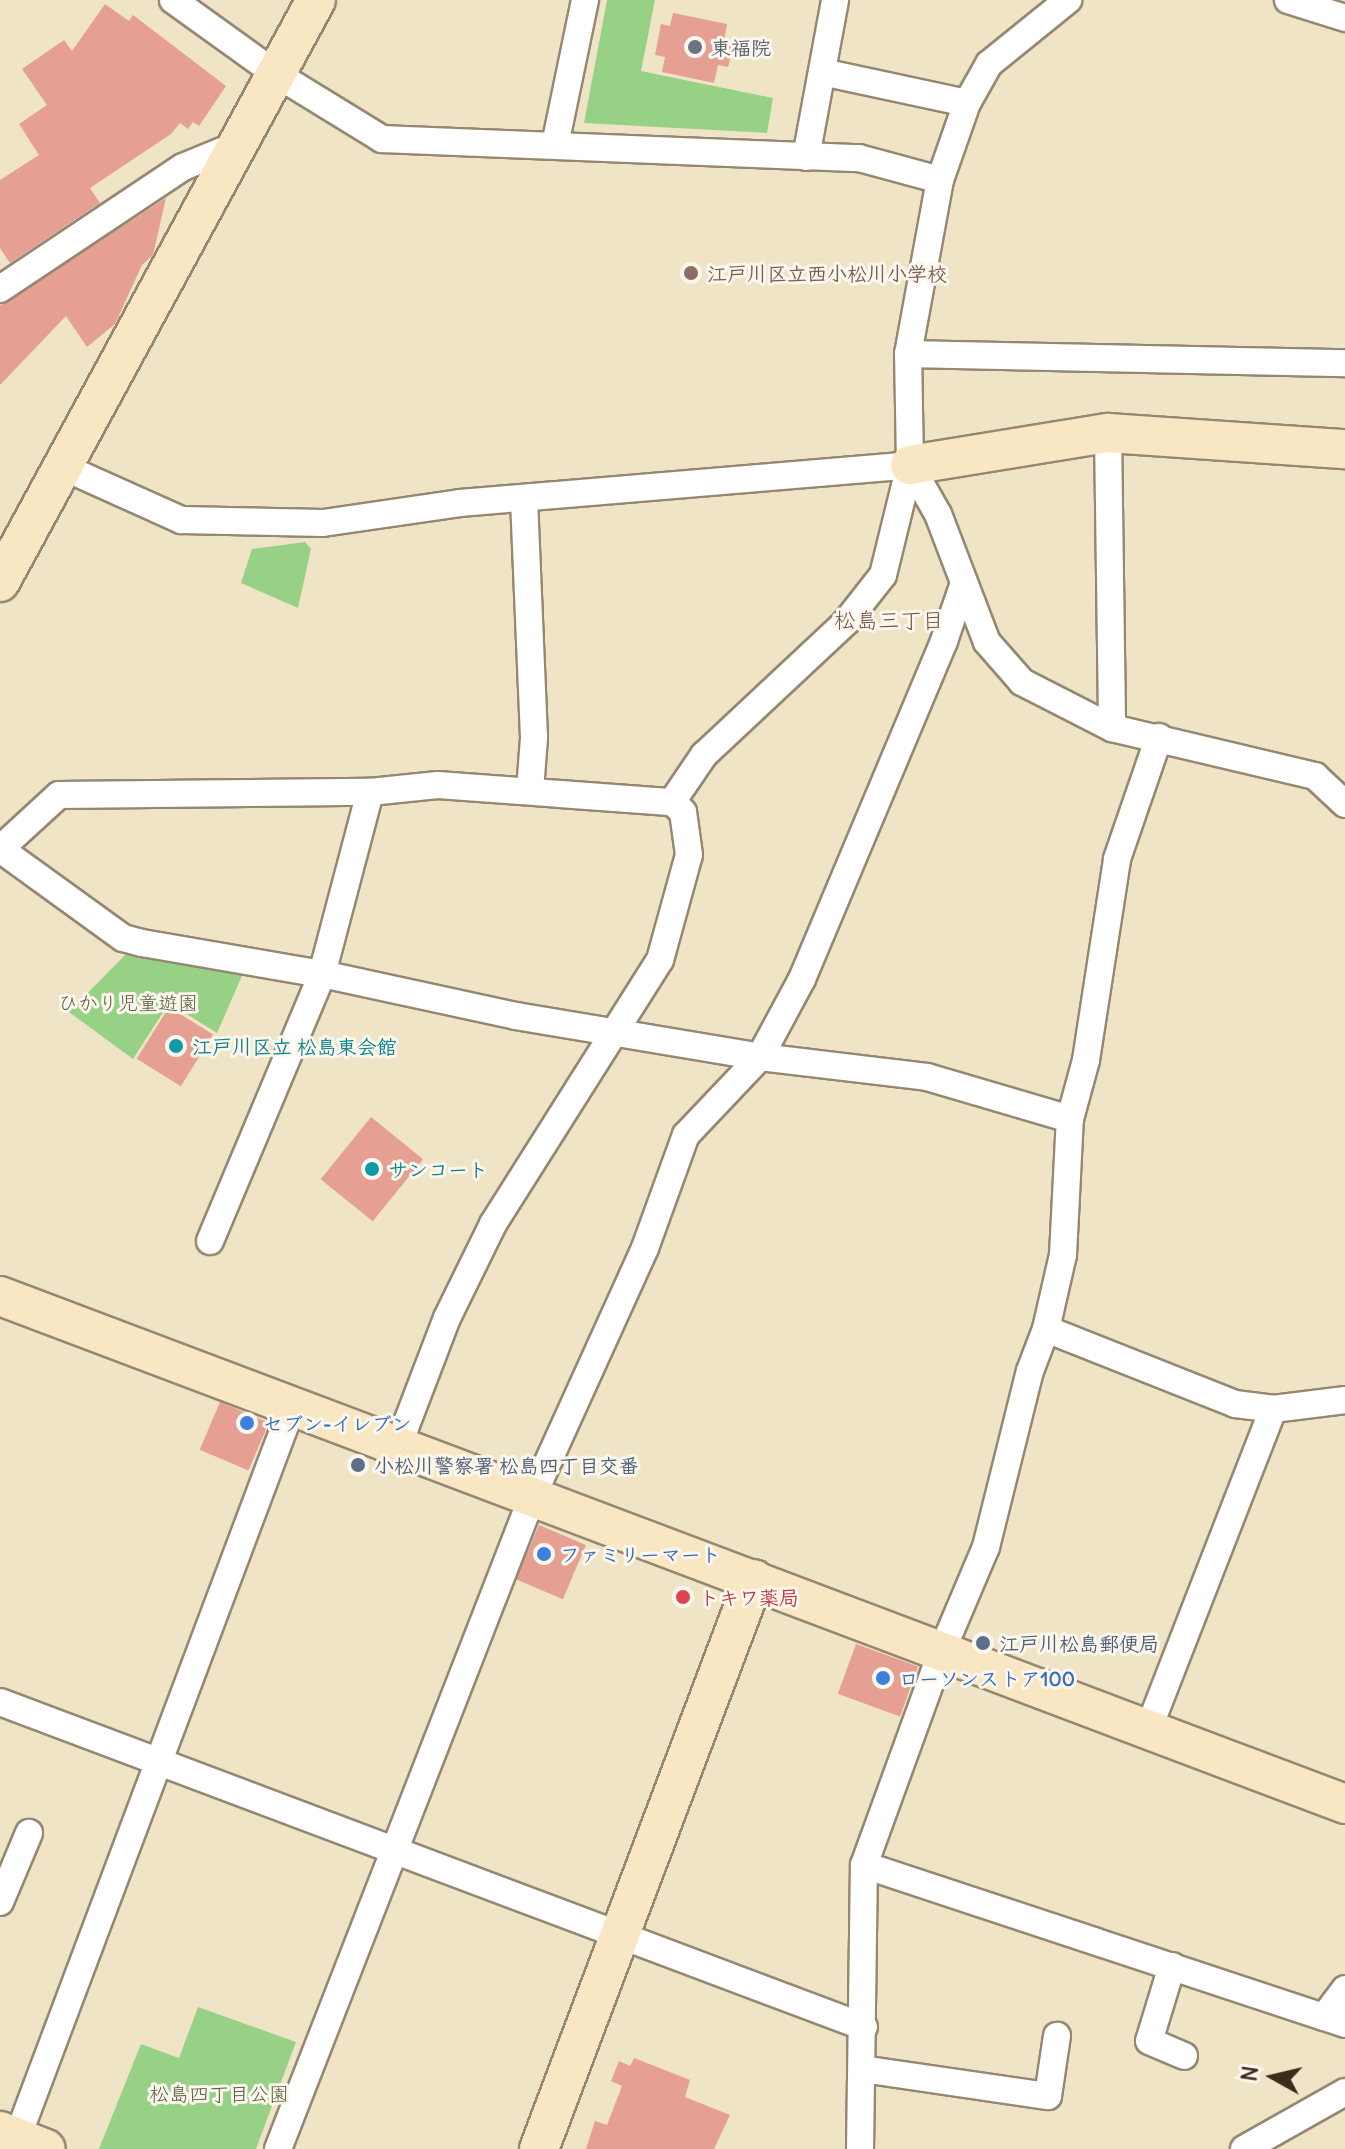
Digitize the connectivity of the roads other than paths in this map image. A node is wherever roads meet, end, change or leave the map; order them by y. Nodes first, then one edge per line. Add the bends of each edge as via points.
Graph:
1 (173, 0) edge
2 (316, 0) edge
3 (585, 0) edge
4 (835, 0) edge
5 (1068, 0) edge
6 (1288, 0) edge
7 (1345, 18) edge
8 (822, 72) junction
9 (276, 74) junction
10 (967, 103) junction
11 (239, 144) junction
12 (555, 145) junction
13 (806, 157) junction
14 (940, 180) junction
15 (0, 289) edge
16 (908, 354) junction
17 (1345, 363) edge
18 (1108, 433) junction
19 (1345, 449) edge
20 (910, 465) junction
21 (61, 466) junction
22 (524, 499) junction
23 (0, 582) edge
24 (964, 583) junction
25 (1112, 728) junction
26 (1159, 737) junction
27 (530, 790) junction
28 (370, 792) junction
29 (672, 802) junction
30 (1345, 804) edge
31 (0, 849) edge
32 (322, 974) junction
33 (616, 1033) junction
34 (760, 1057) junction
35 (1070, 1119) junction
36 (210, 1241) dead end
37 (0, 1296) edge
38 (1046, 1329) junction
39 (1345, 1400) edge
40 (292, 1407) junction
41 (1273, 1409) junction
42 (398, 1446) junction
43 (533, 1495) junction
44 (754, 1579) junction
45 (941, 1653) junction
46 (0, 1702) edge
47 (1148, 1730) junction
48 (158, 1762) junction
49 (1345, 1804) edge
50 (29, 1833) dead end
51 (393, 1850) junction
52 (864, 1865) junction
53 (0, 1902) edge
54 (619, 1935) junction
55 (1172, 1966) junction
56 (1345, 1989) edge
57 (1335, 2020) edge
58 (864, 2027) junction
59 (1057, 2036) dead end
60 (1184, 2056) dead end
61 (862, 2069) junction
62 (1345, 2092) edge
63 (19, 2142) edge
64 (278, 2149) edge
65 (539, 2149) edge
66 (860, 2149) edge
67 (1244, 2149) edge

1 - 9 street
2 - 9 street
3 - 12 street
4 - 8 street
5 - 10 street via 989,64
6 - 7 street
8 - 10 street
8 - 13 street
9 - 11 street
9 - 12 street via 382,139
10 - 14 street
11 - 15 street via 183,167
11 - 21 street
12 - 13 street
13 - 14 street via 859,158
14 - 16 street
16 - 17 street
16 - 20 street
18 - 19 street
18 - 20 street
18 - 25 street
20 - 22 street
20 - 24 street via 938,514
20 - 29 street via 883,575 846,622 704,755
21 - 22 street via 181,520 207,523 323,523
21 - 23 street
22 - 27 street via 534,738
24 - 25 street via 987,642 1022,682
24 - 34 street via 802,979
25 - 26 street
26 - 30 street via 1315,776
26 - 35 street via 1117,859 1086,1060
27 - 28 street via 438,785
27 - 29 street
28 - 31 street via 59,795
28 - 32 street
29 - 33 street via 683,812 689,855 660,960
31 - 32 street via 123,938
32 - 33 street
32 - 36 street
33 - 34 street
33 - 42 street via 493,1224 447,1318
34 - 35 street via 927,1077
34 - 43 street via 686,1135 645,1248
35 - 38 street via 1063,1255
37 - 40 street
38 - 41 street via 1235,1404
38 - 45 street via 1030,1371 986,1547
39 - 41 street
40 - 42 street
40 - 48 street
41 - 47 street
42 - 43 street
43 - 44 street
43 - 51 street
44 - 45 street
44 - 54 street
45 - 47 street
45 - 52 street
46 - 48 street
47 - 49 street
48 - 51 street
48 - 63 street
50 - 53 street
51 - 54 street
51 - 64 street
52 - 55 street
52 - 58 street
54 - 58 street
54 - 65 street
55 - 57 street
55 - 60 street via 1149,2041
56 - 57 street
58 - 61 street
59 - 61 street via 1048,2096
61 - 66 street
62 - 67 street

